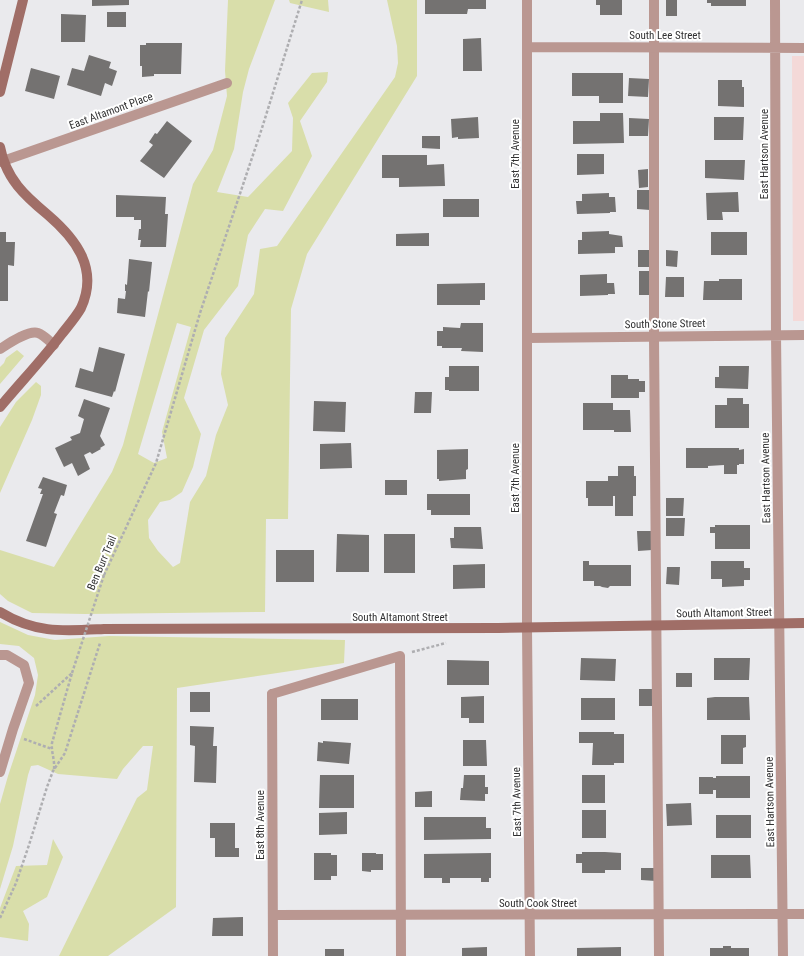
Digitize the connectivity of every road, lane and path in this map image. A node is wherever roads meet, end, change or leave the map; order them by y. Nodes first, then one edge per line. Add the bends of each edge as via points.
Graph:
1 (23, 0) edge
2 (302, 0) edge
3 (527, 0) edge
4 (654, 0) edge
5 (775, 0) edge
6 (527, 47) junction
7 (654, 47) junction
8 (776, 48) junction
9 (804, 48) edge
10 (227, 83) dead end
11 (0, 92) edge
12 (0, 148) edge
13 (2, 161) edge
14 (776, 335) junction
15 (804, 335) edge
16 (654, 336) junction
17 (527, 338) junction
18 (54, 344) junction
19 (0, 349) edge
20 (0, 407) edge
21 (0, 612) edge
22 (804, 623) edge
23 (780, 624) junction
24 (656, 626) junction
25 (527, 628) junction
26 (104, 629) junction
27 (0, 655) edge
28 (72, 672) junction
29 (32, 710) dead end
30 (11, 735) junction
31 (52, 749) junction
32 (53, 771) junction
33 (0, 772) edge
34 (530, 914) junction
35 (658, 914) junction
36 (804, 914) edge
37 (401, 915) junction
38 (783, 915) junction
39 (273, 916) junction
40 (0, 918) edge
41 (273, 956) edge
42 (401, 956) edge
43 (530, 956) edge
44 (659, 956) edge
45 (783, 956) edge

1 - 11 street
2 - 28 path, Ben Burr Trail, bridge via 200,313 156,463 104,575
3 - 6 street, East 7th Avenue
4 - 7 street
5 - 8 street, East Hartson Avenue
6 - 7 street, South Lee Street
6 - 17 street, East 7th Avenue
7 - 8 street, South Lee Street
7 - 16 street
8 - 9 street, South Lee Street
8 - 14 street, East Hartson Avenue
10 - 13 street, East Altamont Place
12 - 13 street
13 - 18 street via 24,195 73,240 85,264 86,288 80,308
14 - 15 street, South Stone Street
14 - 16 street, South Stone Street
14 - 23 street, East Hartson Avenue
16 - 17 street, South Stone Street
16 - 24 street
17 - 25 street, East 7th Avenue
18 - 19 street via 40,334 32,333
18 - 20 street
21 - 26 street, South Altamont Street via 37,628 66,631
22 - 23 street, South Altamont Street
23 - 24 street, South Altamont Street
23 - 38 street, East Hartson Avenue
24 - 25 street, South Altamont Street
24 - 35 street
25 - 26 street, South Altamont Street
25 - 34 street, East 7th Avenue
26 - 32 path via 64,753
27 - 30 street via 7,655 24,665 29,683
28 - 29 path
28 - 31 path, Ben Burr Trail
30 - 31 path
30 - 33 street
31 - 32 path, Ben Burr Trail
32 - 40 path via 20,870
34 - 35 street, South Cook Street
34 - 37 street, South Cook Street
34 - 43 street, East 7th Avenue
35 - 38 street, South Cook Street
35 - 44 street
36 - 38 street, South Cook Street
37 - 39 street, South Cook Street
37 - 39 street, East 8th Avenue via 400,656 272,694
37 - 42 street
38 - 45 street, East Hartson Avenue
39 - 41 street, East 8th Avenue

